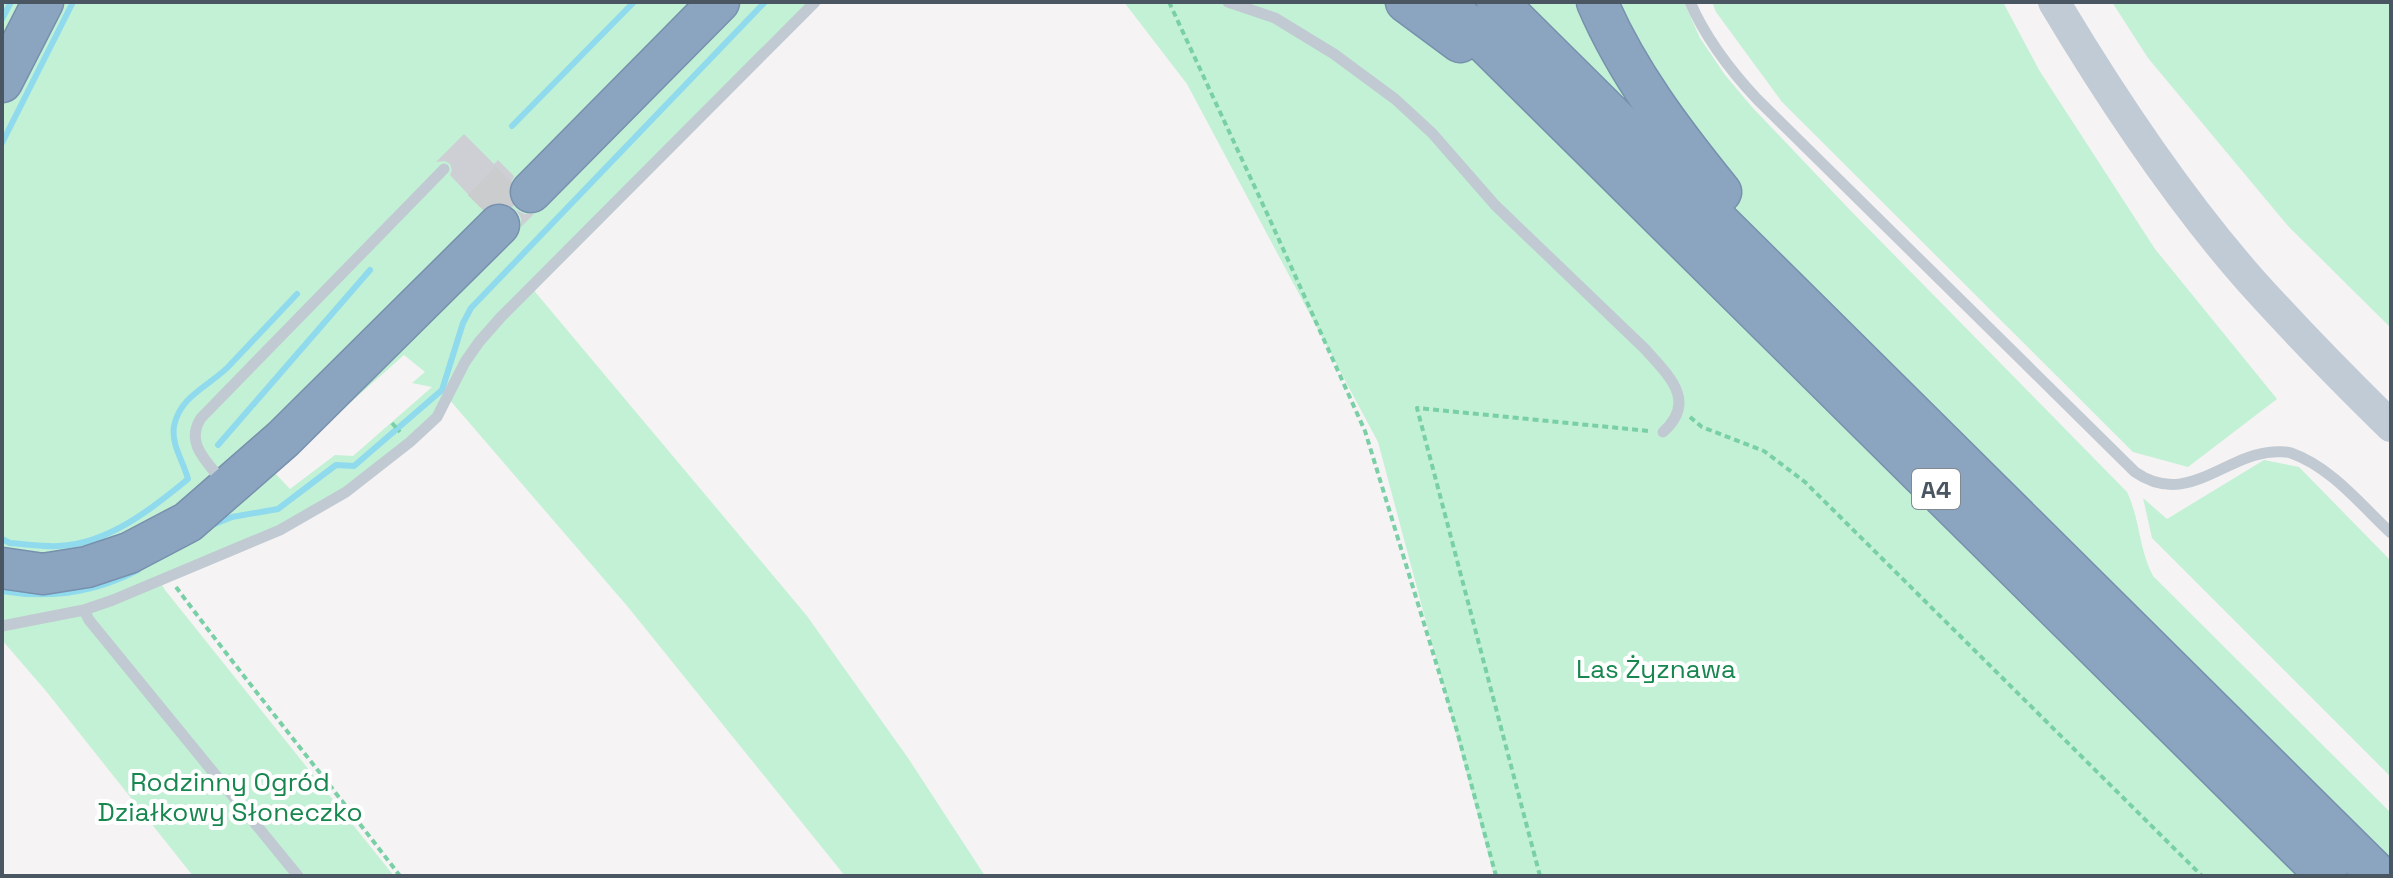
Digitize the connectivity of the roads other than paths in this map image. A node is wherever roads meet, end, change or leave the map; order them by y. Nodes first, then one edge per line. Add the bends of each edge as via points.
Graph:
1 (43, 2) edge
2 (684, 2) edge
3 (719, 2) edge
4 (815, 2) edge
5 (1228, 2) edge
6 (1406, 2) edge
7 (1444, 2) edge
8 (1497, 2) edge
9 (1597, 2) edge
10 (1690, 2) edge
11 (2054, 2) edge
12 (2, 82) edge
13 (1550, 108) junction
14 (444, 169) dead end
15 (1815, 316) junction
16 (2391, 426) edge
17 (1663, 432) road end
18 (218, 476) junction
19 (2391, 533) edge
20 (156, 561) junction
21 (2, 568) edge
22 (84, 610) junction
23 (2, 626) edge
24 (298, 876) edge
25 (2327, 876) edge
26 (2379, 876) edge

1 - 12 highway
2 - 3 highway via 523,184
4 - 20 lane via 501,317 465,362 437,417 410,442 346,492 280,530
5 - 17 lane via 1275,18 1334,54 1432,133 1495,205 1665,371 1679,392 1679,408
6 - 13 highway
7 - 13 highway, A4
8 - 15 highway, A4
9 - 15 highway via 1663,119
10 - 19 lane via 1730,69 1757,99 2135,472 2146,480 2172,484 2199,480 2257,453 2288,451 2319,465
11 - 16 main road via 2104,84 2214,235
13 - 25 highway, A4
14 - 18 lane via 201,418 194,433 196,444
15 - 26 highway, A4
18 - 20 highway via 175,514
18 - 20 highway via 405,285 491,217 338,385 188,522
20 - 21 highway via 109,560 43,574
20 - 22 lane
22 - 23 lane
22 - 24 lane

